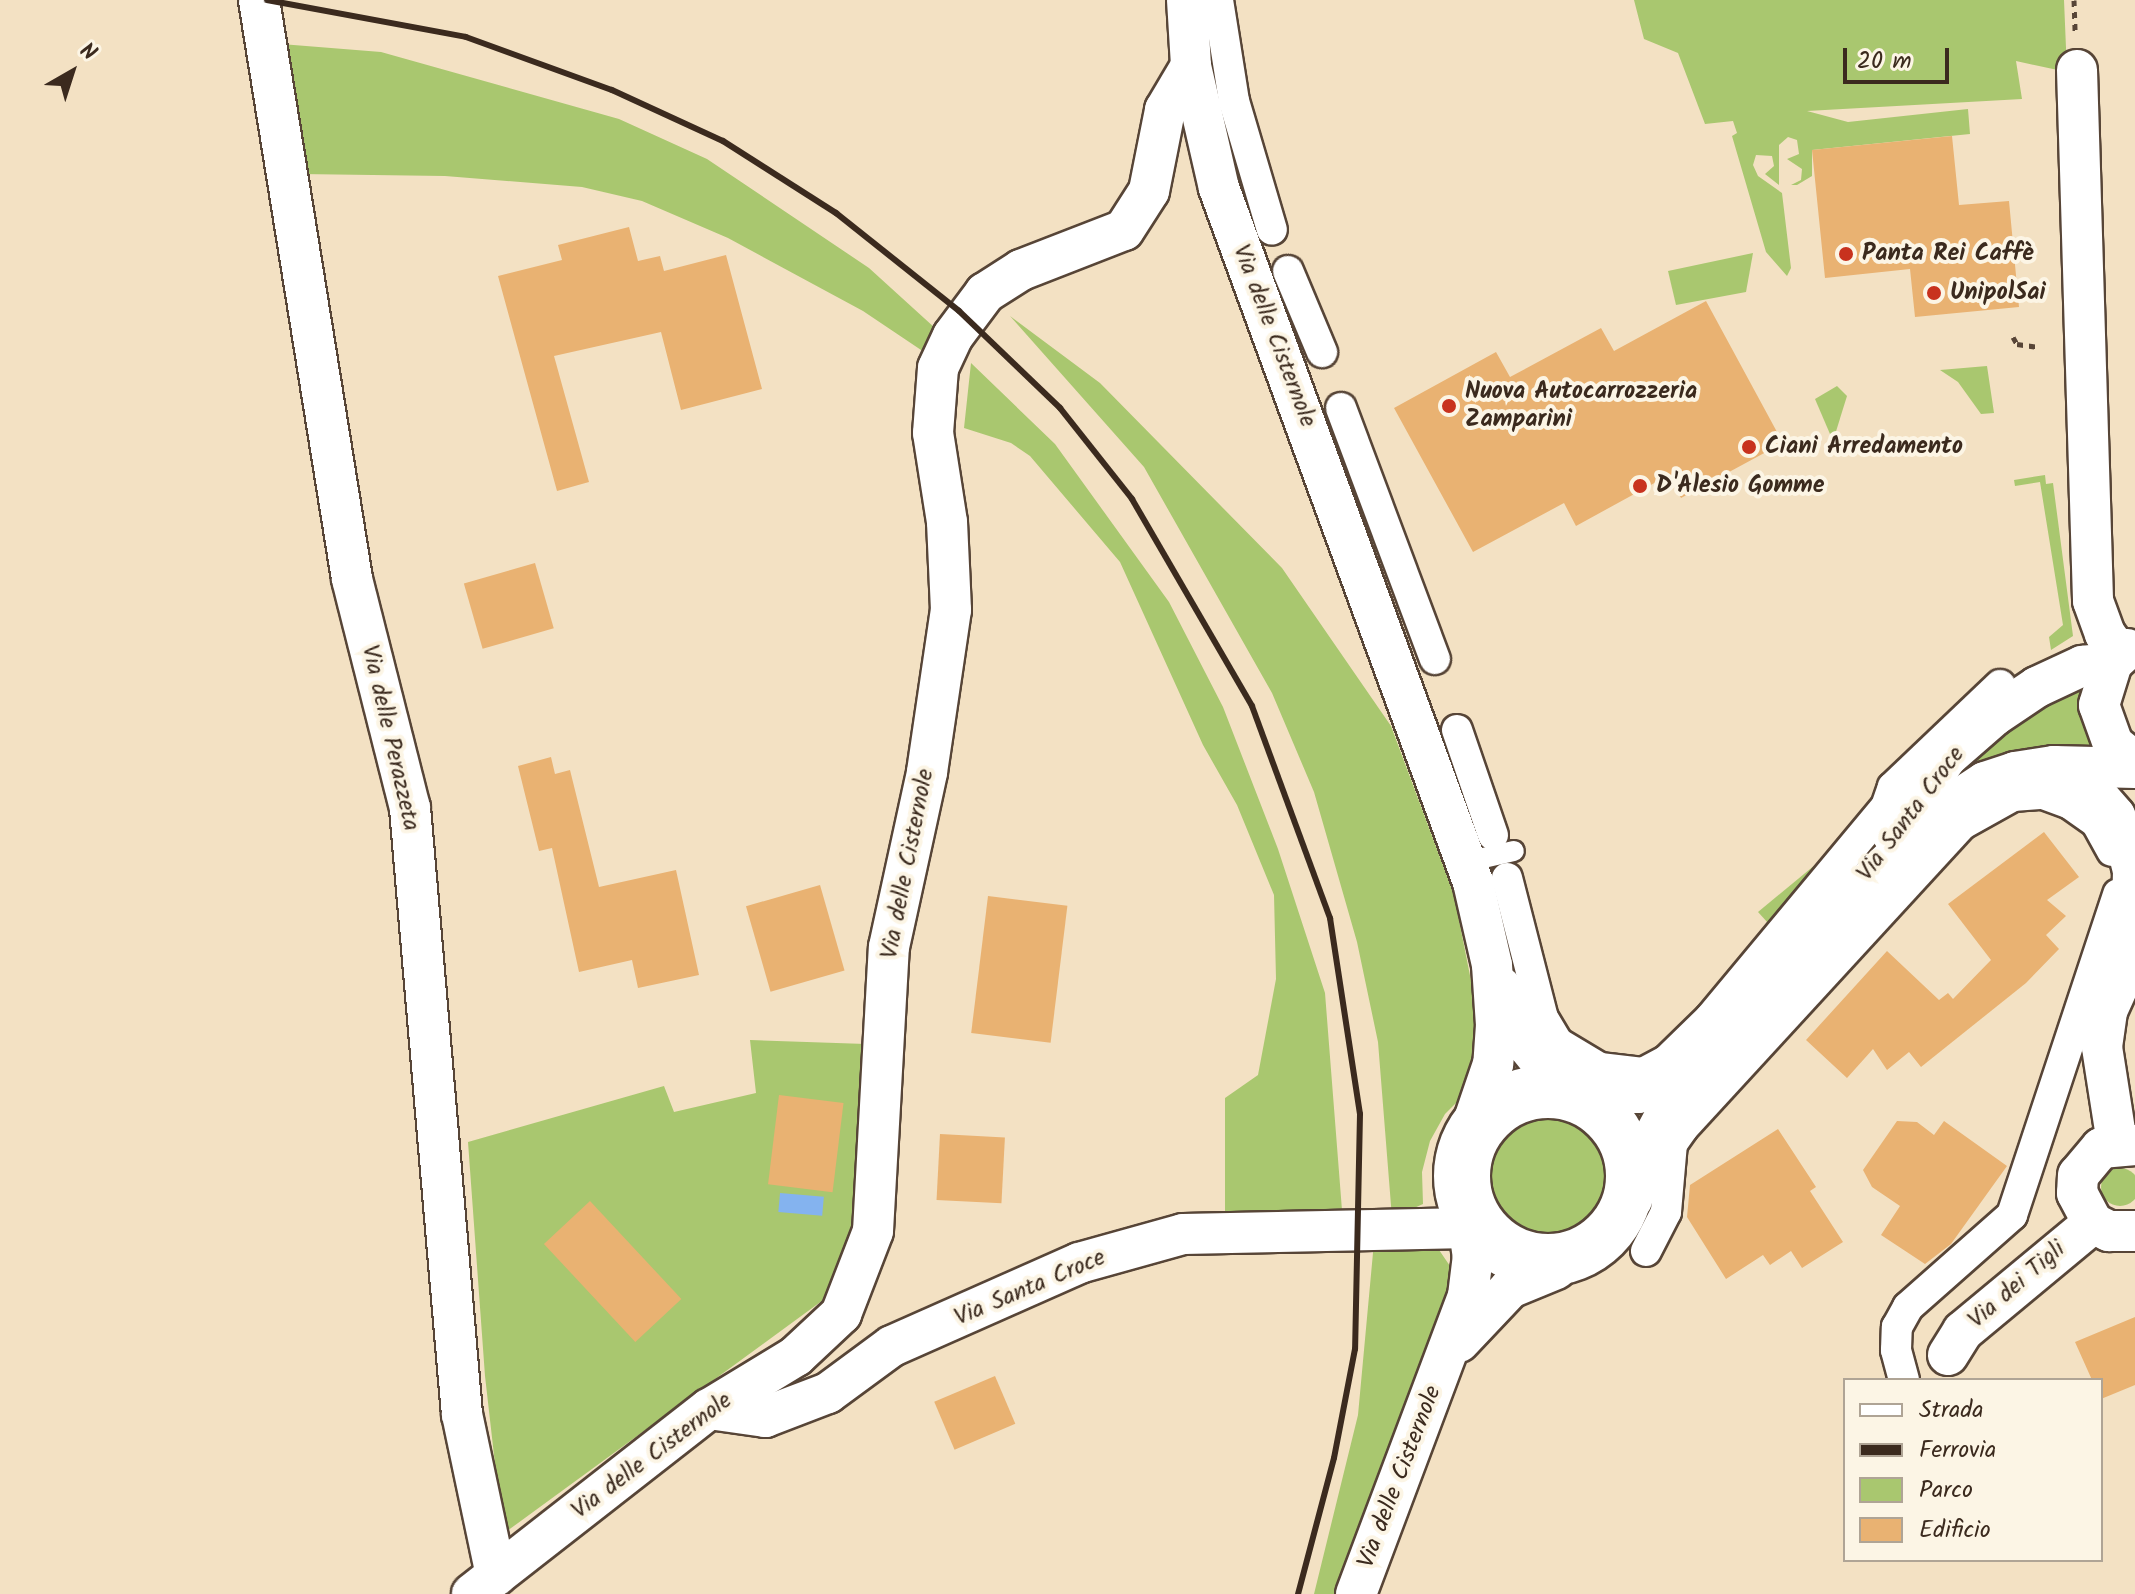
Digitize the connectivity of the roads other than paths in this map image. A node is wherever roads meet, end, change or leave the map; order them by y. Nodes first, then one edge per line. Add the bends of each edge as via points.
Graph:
1 (259, 0) edge
2 (1187, 0) edge
3 (1218, 0) edge
4 (1191, 66) junction
5 (2077, 70) dead end
6 (1272, 230) dead end
7 (1288, 271) dead end
8 (1322, 352) dead end
9 (1341, 408) dead end
10 (2122, 654) edge
11 (1435, 659) dead end
12 (2000, 685) dead end
13 (1457, 730) dead end
14 (2135, 762) edge
15 (2054, 766) junction
16 (2135, 768) edge
17 (1495, 857) junction
18 (1842, 907) junction
19 (1492, 965) junction
20 (2127, 966) edge
21 (1712, 1051) junction
22 (1579, 1093) junction
23 (1475, 1117) junction
24 (2126, 1144) edge
25 (1632, 1200) junction
26 (2093, 1223) junction
27 (1469, 1228) junction
28 (2135, 1231) edge
29 (1579, 1251) junction
30 (1646, 1251) dead end
31 (1948, 1355) dead end
32 (1445, 1360) junction
33 (1904, 1378) edge
34 (709, 1409) junction
35 (484, 1585) edge
36 (1356, 1594) edge

1 - 35 street, Via delle Perazzeta via 352,579 410,808 462,1414
2 - 4 street, Via delle Cisternole
3 - 6 street via 1229,79
4 - 17 street, Via delle Cisternole via 1219,188
4 - 34 street, Via delle Cisternole via 1165,110 1149,191 1124,230 1021,270 985,293 953,336 938,368 933,433 947,522 951,610 927,772 889,947 873,1231 841,1314 796,1356
5 - 10 street via 2093,601 2105,634
7 - 8 street
9 - 11 street
10 - 14 street via 2102,683 2102,725 2113,744
10 - 18 street, Via Santa Croce via 2037,687 1947,757
12 - 17 street via 1893,787 1886,807 1710,1018 1666,1061 1643,1073 1600,1068 1558,1043 1543,1018
13 - 17 street
15 - 16 street, Via Santa Croce
15 - 18 street, Via Santa Croce via 1985,782 1944,809
15 - 20 street via 2097,795 2125,839 2133,871
17 - 19 street, Via delle Cisternole
18 - 21 street, Via Santa Croce
19 - 22 street, Via delle Cisternole via 1527,1045 1549,1072
19 - 23 street, Via delle Cisternole via 1493,1064
20 - 24 street via 2107,1011 2102,1047
21 - 22 street, Via Santa Croce via 1669,1083 1638,1093
21 - 25 street, Via Santa Croce via 1647,1149
22 - 23 street, Via Santa Croce via 1520,1089
22 - 25 street, Via delle Cisternole via 1611,1116 1629,1144
23 - 27 street, Via delle Cisternole via 1457,1150 1454,1188
24 - 26 street via 2101,1148 2078,1175 2077,1193
25 - 29 street, Via delle Cisternole via 1620,1225 1594,1252
26 - 28 street via 2109,1231
26 - 31 street, Via dei Tigli via 1963,1331
27 - 29 street via 1486,1247 1514,1262 1538,1267
27 - 32 street, Via delle Cisternole via 1473,1258 1468,1296
27 - 34 street, Via Santa Croce via 1183,1234 1079,1263 892,1346 828,1393 765,1417
29 - 29 street via 1606,1223 1618,1201 1618,1151 1605,1129 1586,1113 1563,1104 1538,1103 1514,1110 1481,1147 1476,1191 1485,1213 1509,1237 1540,1249
29 - 32 street, Via delle Cisternole via 1510,1288
30 - 33 street via 1666,1212 1672,1144 1683,1128 1963,824 2013,796 2043,794 2070,804 2096,822 2111,848 2119,875 2118,905 2040,1120 2012,1215 1908,1307 1897,1327
32 - 36 street, Via delle Cisternole
34 - 35 street, Via delle Cisternole

